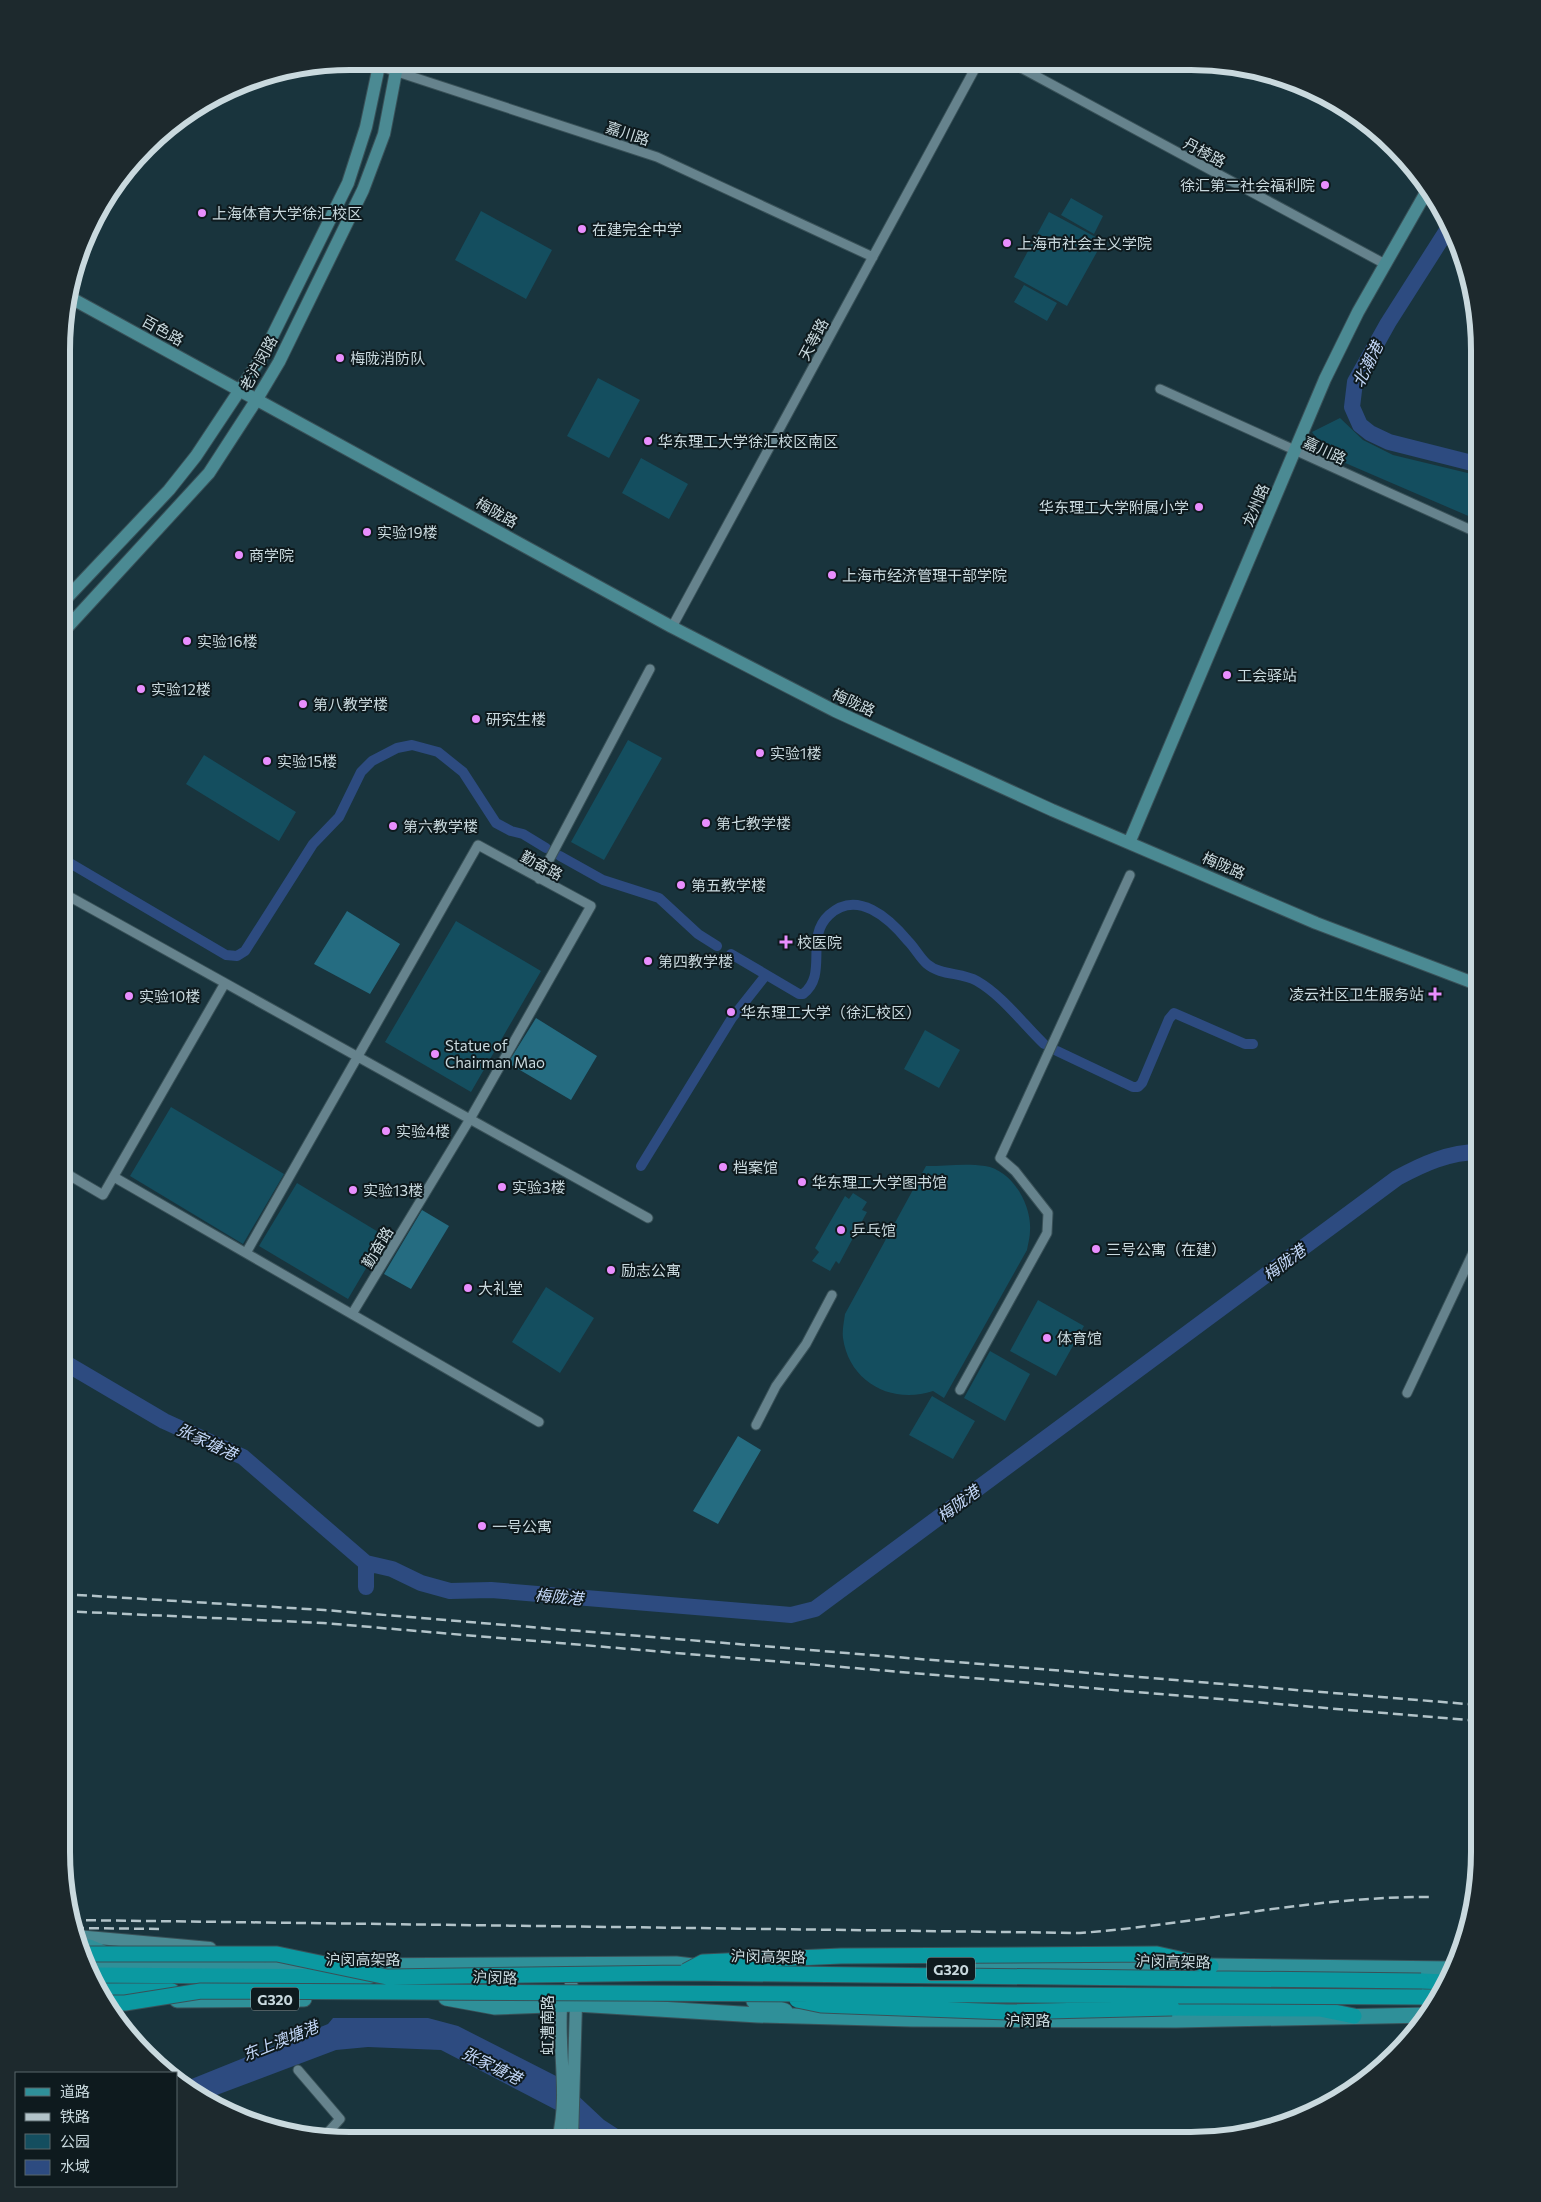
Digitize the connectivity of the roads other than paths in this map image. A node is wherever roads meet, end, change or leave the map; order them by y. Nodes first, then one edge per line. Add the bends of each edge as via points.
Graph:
1 (379, 70) edge
2 (396, 70) edge
3 (406, 70) edge
4 (974, 70) edge
5 (1025, 70) edge
6 (1424, 195) edge
7 (873, 256) junction
8 (1385, 264) junction
9 (74, 300) edge
10 (1160, 389) dead end
11 (241, 391) junction
12 (257, 399) junction
13 (1295, 451) junction
14 (1471, 530) edge
15 (70, 595) edge
16 (70, 616) edge
17 (672, 627) junction
18 (650, 669) dead end
19 (1129, 842) junction
20 (1130, 875) dead end
21 (539, 879) junction
22 (70, 897) edge
23 (1471, 982) edge
24 (225, 983) junction
25 (357, 1056) junction
26 (470, 1119) junction
27 (70, 1175) edge
28 (114, 1177) junction
29 (648, 1218) dead end
30 (246, 1253) junction
31 (1471, 1264) edge
32 (832, 1295) dead end
33 (352, 1314) junction
34 (960, 1390) dead end
35 (1407, 1393) dead end
36 (539, 1422) dead end
37 (756, 1425) dead end
38 (84, 1937) edge
39 (87, 1947) edge
40 (89, 1954) edge
41 (277, 1954) junction
42 (94, 1965) edge
43 (130, 1966) junction
44 (1211, 1966) junction
45 (1180, 1968) junction
46 (1445, 1969) edge
47 (683, 1972) junction
48 (99, 1975) edge
49 (568, 1975) junction
50 (387, 1977) junction
51 (1439, 1982) edge
52 (1436, 1988) edge
53 (201, 1991) junction
54 (774, 1994) junction
55 (112, 1998) edge
56 (1429, 1998) edge
57 (1429, 1998) edge
58 (112, 1999) edge
59 (1345, 1999) junction
60 (144, 2000) junction
61 (717, 2000) junction
62 (569, 2001) junction
63 (754, 2001) junction
64 (1427, 2002) edge
65 (1173, 2003) junction
66 (652, 2008) junction
67 (1320, 2009) junction
68 (1404, 2014) junction
69 (1418, 2015) edge
70 (801, 2016) junction
71 (1354, 2016) junction
72 (298, 2070) dead end
73 (569, 2083) junction
74 (329, 2131) edge
75 (560, 2132) edge
76 (573, 2132) edge

1 - 11 street, 老沪闵路 via 366,128 348,183 263,355
2 - 12 street, 老沪闵路 via 384,134 362,190 279,362
3 - 7 street, 嘉川路 via 657,157
4 - 7 street, 天等路
5 - 8 street, 丹棱路
6 - 8 street, 龙州路
7 - 17 street, 天等路
8 - 13 street, 龙州路 via 1336,355
9 - 11 street, 百色路
10 - 13 street, 嘉川路
11 - 12 street, 梅陇路
11 - 15 street, 老沪闵路 via 169,490
12 - 16 street, 老沪闵路 via 209,473 185,502
12 - 17 street, 梅陇路
13 - 14 street, 嘉川路
13 - 19 street, 龙州路
17 - 19 street, 梅陇路 via 844,715
18 - 21 street
19 - 23 street, 梅陇路 via 1316,923
20 - 34 street via 1000,1158 1015,1171 1048,1213 1047,1233
21 - 25 street, 勤奋路 via 478,845
21 - 26 street, 勤奋路 via 591,906
22 - 24 street
24 - 25 street
24 - 28 street
25 - 26 street
25 - 30 street, 勤奋路
26 - 29 street
26 - 33 street, 勤奋路
27 - 28 street via 103,1194
28 - 30 street
30 - 33 street
31 - 35 street
32 - 37 street
33 - 36 street
38 - 41 street, bridge
39 - 43 main road, 沪闵路 / G320
40 - 41 highway, bridge
41 - 50 highway, bridge
42 - 43 main road, 沪闵路 / G320
43 - 49 main road, 沪闵路 / G320 via 269,1969 313,1966
44 - 45 main road, 沪闵路 / G320
44 - 46 main road, 沪闵路 / G320
44 - 47 highway, bridge via 1157,1954 851,1956 703,1962
45 - 49 main road, 沪闵路 / G320 via 721,1968 676,1975
45 - 52 main road via 1206,1973
47 - 50 highway, 沪闵高架路, bridge
47 - 51 highway, 沪闵高架路, bridge
48 - 50 highway, 沪闵高架路, bridge
49 - 62 street, 虹漕南路
53 - 54 highway, bridge
53 - 55 highway, bridge
53 - 60 highway, bridge
54 - 56 highway, bridge
54 - 65 highway, bridge via 821,2005 1008,2012
57 - 59 main road, 沪闵路 / G320
58 - 60 highway, bridge
59 - 65 main road, 沪闵路 / G320
59 - 67 highway
60 - 62 main road, 沪闵路 / G320 via 446,1998 495,2007
61 - 62 main road, 沪闵路 / G320
61 - 63 main road, 沪闵路 / G320
61 - 66 main road, 沪闵路 / G320
62 - 66 main road, 沪闵路 / G320
62 - 73 street, 虹漕南路
63 - 65 main road, 沪闵路 / G320
63 - 70 main road
64 - 68 main road
65 - 67 highway via 1197,2008
66 - 70 main road, 沪闵路 / G320
67 - 71 highway
68 - 69 main road, 沪闵路 / G320
68 - 71 main road, 沪闵路 / G320
70 - 71 main road, 沪闵路 / G320 via 1176,2020
72 - 74 street via 340,2119
73 - 75 street, 虹漕南路
73 - 76 street, 虹漕南路

